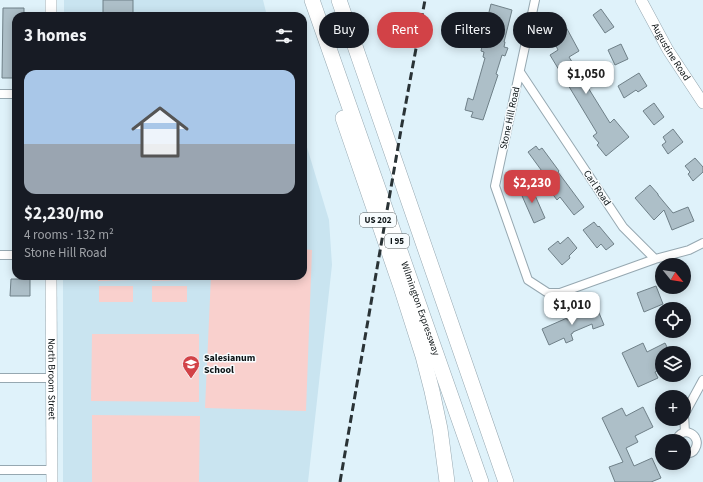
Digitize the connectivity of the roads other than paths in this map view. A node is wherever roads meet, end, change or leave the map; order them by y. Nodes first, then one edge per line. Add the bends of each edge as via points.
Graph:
1 (51, 0) edge
2 (302, 0) edge
3 (312, 0) edge
4 (339, 0) edge
5 (535, 0) edge
6 (641, 0) edge
7 (51, 12) edge
8 (306, 12) edge
9 (307, 14) edge
10 (520, 72) junction
11 (0, 94) edge
12 (12, 94) edge
13 (703, 103) edge
14 (703, 243) edge
15 (0, 255) edge
16 (12, 255) edge
17 (659, 258) edge
18 (655, 259) joint
19 (51, 280) edge
20 (0, 378) edge
21 (52, 378) junction
22 (703, 380) edge
23 (685, 432) junction
24 (680, 434) edge
25 (442, 443) junction
26 (691, 453) edge
27 (0, 470) edge
28 (52, 470) junction
29 (52, 482) edge
30 (441, 482) edge
31 (447, 482) edge
32 (481, 482) edge
33 (506, 482) edge

1 - 7 street
2 - 8 highway, US 202
3 - 32 highway, Wilmington Expressway / I 95
4 - 33 highway, I 95
5 - 10 street, Stone Hill Road
6 - 13 street, Augustine Road via 668,50
9 - 25 highway, US 202 via 423,356
10 - 18 street, Carl Road via 623,227
10 - 18 street, Stone Hill Road via 495,186 528,280 548,293 560,294
11 - 12 street
14 - 17 street via 689,250
15 - 16 street
19 - 21 street, North Broom Street
20 - 21 street
21 - 28 street, North Broom Street
22 - 23 street via 684,415
23 - 24 street
23 - 26 street via 695,436 697,441 696,448
25 - 30 highway
25 - 31 highway, US 202
27 - 28 street
28 - 29 street, North Broom Street

